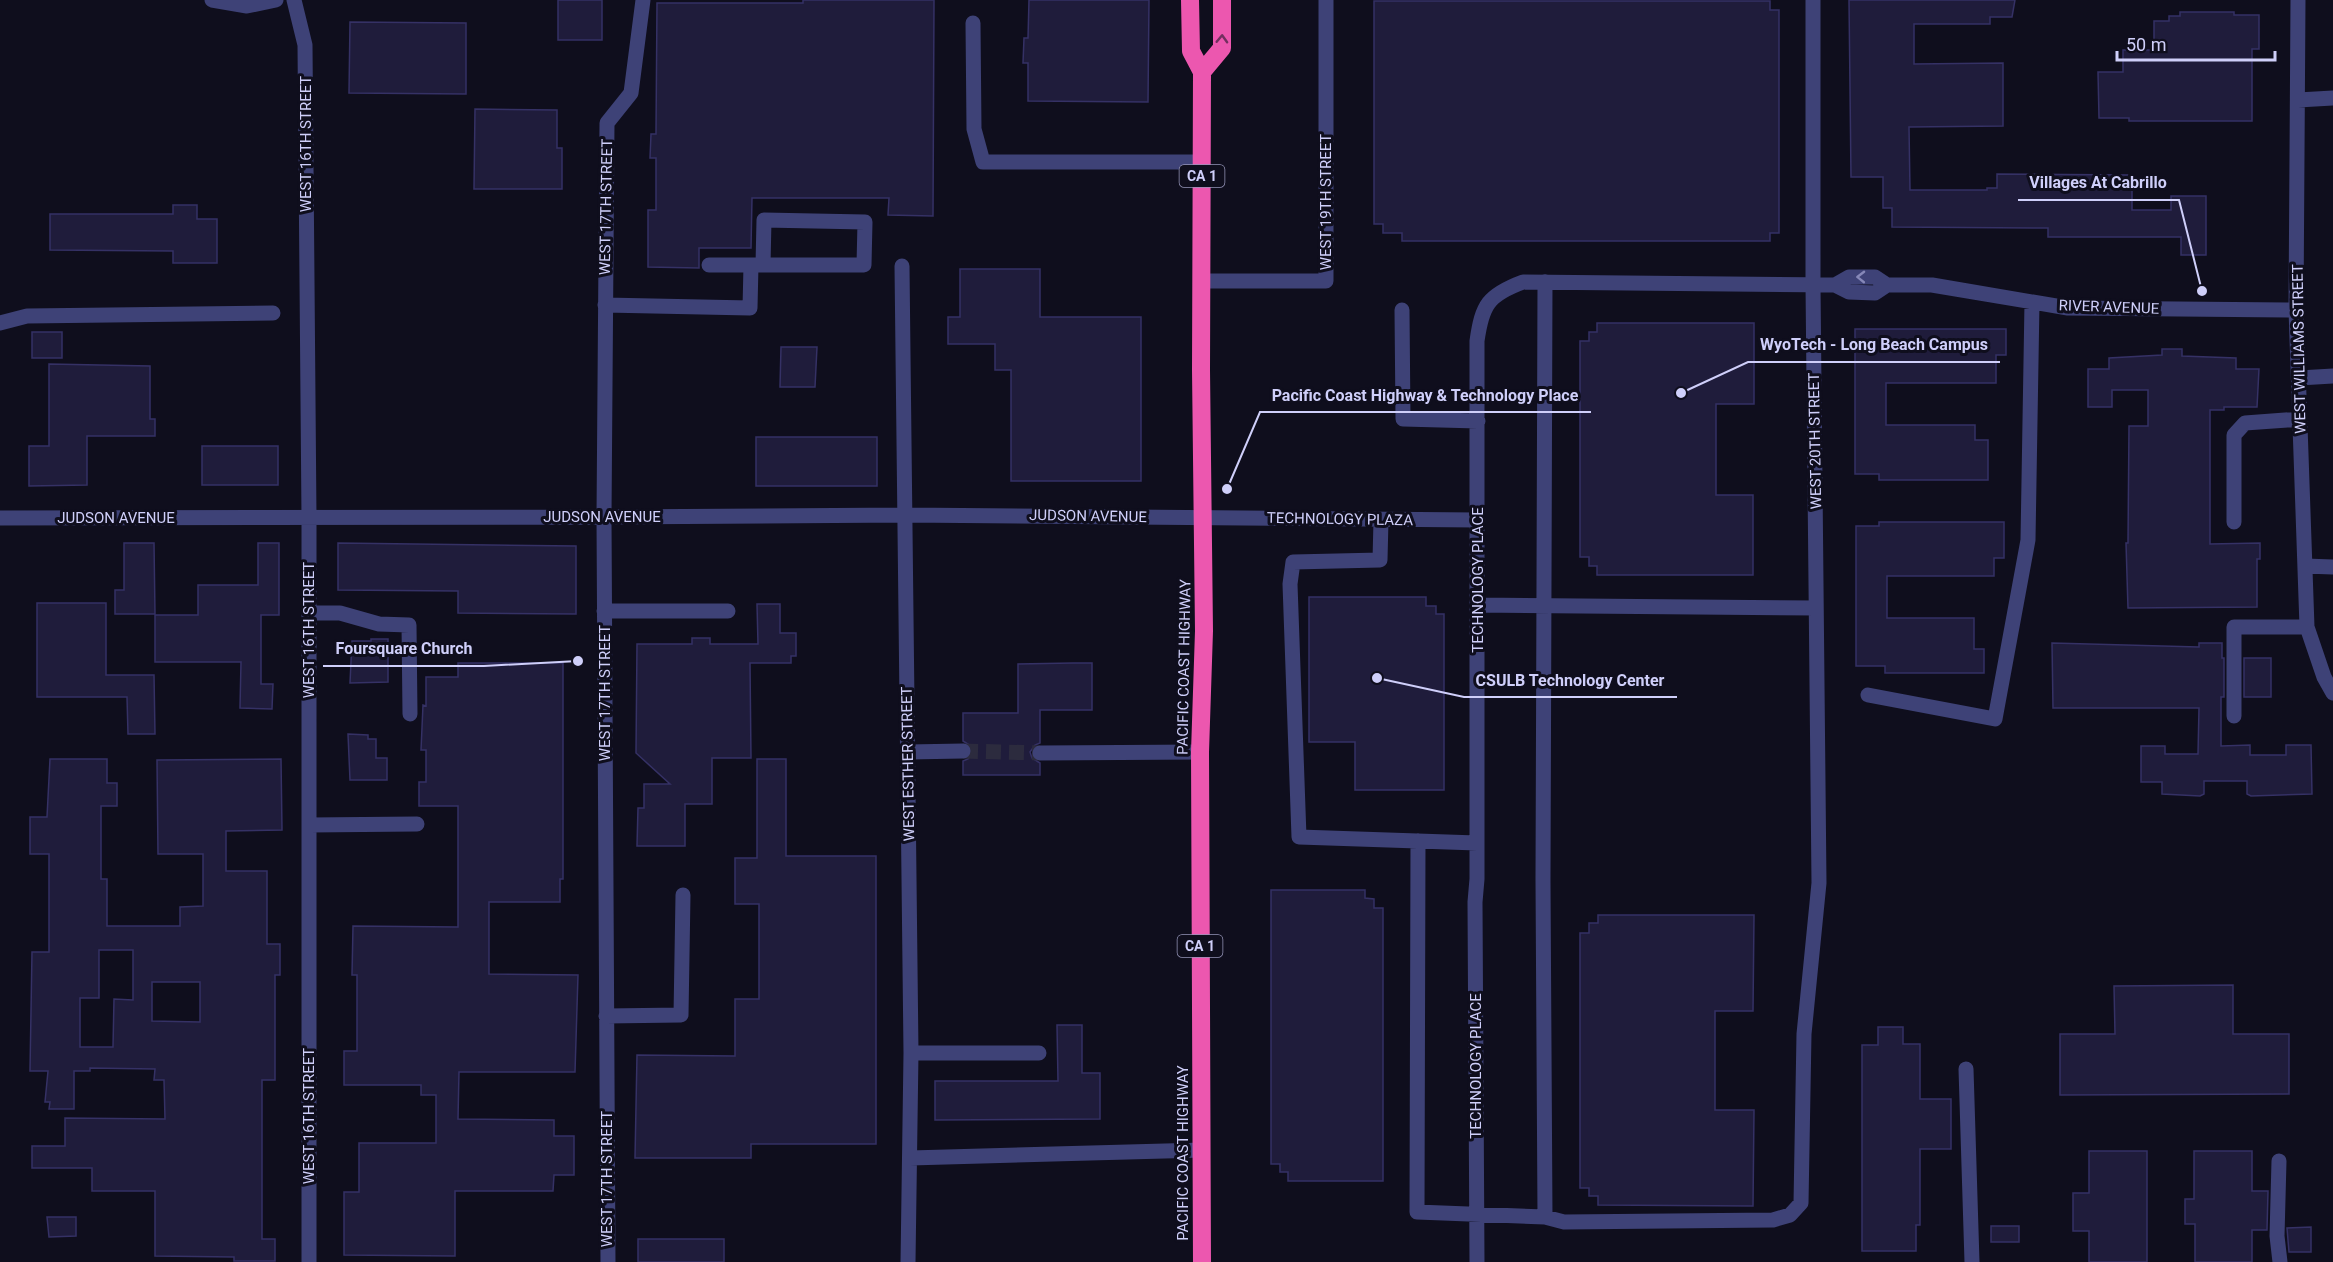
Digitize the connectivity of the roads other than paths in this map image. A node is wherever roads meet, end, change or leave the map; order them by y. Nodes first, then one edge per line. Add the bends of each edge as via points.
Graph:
1 (212, 0) edge
2 (276, 0) edge
3 (294, 0) edge
4 (644, 0) edge
5 (1180, 0) edge
6 (1190, 0) edge
7 (1222, 0) edge
8 (1326, 0) edge
9 (1813, 0) edge
10 (2298, 0) edge
11 (973, 23) dead end
12 (1190, 41) junction
13 (1203, 72) junction
14 (2333, 98) edge
15 (2298, 100) junction
16 (1202, 162) junction
17 (708, 265) dead end
18 (757, 265) junction
19 (902, 266) dead end
20 (1203, 281) junction
21 (1545, 282) junction
22 (1813, 285) junction
23 (2032, 302) junction
24 (605, 305) junction
25 (1402, 310) dead end
26 (2296, 310) junction
27 (273, 314) dead end
28 (0, 323) edge
29 (2333, 376) edge
30 (2299, 378) junction
31 (2300, 419) junction
32 (1478, 421) junction
33 (906, 514) junction
34 (1203, 517) junction
35 (0, 518) edge
36 (309, 518) junction
37 (604, 518) junction
38 (1381, 520) junction
39 (1478, 520) junction
40 (2234, 522) dead end
41 (2305, 566) junction
42 (2333, 567) edge
43 (1478, 605) junction
44 (1545, 606) junction
45 (1816, 608) junction
46 (604, 611) junction
47 (728, 611) dead end
48 (309, 613) junction
49 (2307, 627) junction
50 (2333, 693) edge
51 (1868, 695) dead end
52 (410, 714) dead end
53 (2234, 716) dead end
54 (963, 751) tunnel mouth
55 (909, 752) junction
56 (1200, 752) junction
57 (1040, 753) tunnel mouth
58 (417, 824) dead end
59 (309, 825) junction
60 (1418, 841) junction
61 (1477, 843) junction
62 (683, 895) dead end
63 (606, 1016) junction
64 (911, 1053) junction
65 (1039, 1053) dead end
66 (1966, 1069) dead end
67 (1202, 1150) junction
68 (910, 1158) junction
69 (2279, 1161) dead end
70 (1476, 1216) junction
71 (1545, 1216) junction
72 (309, 1262) edge
73 (608, 1262) edge
74 (909, 1262) edge
75 (1202, 1262) edge
76 (1477, 1262) edge
77 (1972, 1262) edge
78 (2280, 1262) edge

1 - 2 street via 247,6
3 - 36 street, WEST 16TH STREET via 305,45
4 - 24 street, WEST 17TH STREET via 631,93 607,123
5 - 12 highway
6 - 12 highway, PACIFIC COAST HIGHWAY / CA 1
13 -> 7 highway via 1222,48
8 - 20 street, WEST 19TH STREET via 1326,281
9 - 22 street, WEST 20TH STREET
10 - 15 street, WEST WILLIAMS STREET
11 - 16 street via 974,129 983,162
12 - 13 highway, PACIFIC COAST HIGHWAY / CA 1
13 - 16 highway, PACIFIC COAST HIGHWAY / CA 1
14 - 15 street
15 - 26 street, WEST WILLIAMS STREET
16 - 20 highway, PACIFIC COAST HIGHWAY / CA 1
17 - 18 street
18 - 18 street via 864,265 865,222 764,220
18 - 24 street via 750,308
19 - 33 street, WEST ESTHER STREET
20 - 34 highway, PACIFIC COAST HIGHWAY / CA 1
21 - 22 street, TECHNOLOGY PLACE
21 - 32 street, TECHNOLOGY PLACE via 1523,282 1501,290 1480,320
21 - 44 street
22 - 23 street, RIVER AVENUE via 1835,285 1849,277 1875,277 1887,285 1932,285
22 - 45 street, WEST 20TH STREET
23 - 26 street, RIVER AVENUE via 2068,308
23 - 51 street via 2028,540 1995,719
24 - 37 street, WEST 17TH STREET
25 - 32 street via 1403,418
26 - 30 street, WEST WILLIAMS STREET
27 - 28 street via 27,316
29 - 30 street
30 - 31 street, WEST WILLIAMS STREET
31 - 40 street via 2245,423 2237,429
31 - 41 street, WEST WILLIAMS STREET
32 - 39 street, TECHNOLOGY PLACE
33 - 34 street, JUDSON AVENUE
33 - 37 street, JUDSON AVENUE
33 - 55 street, WEST ESTHER STREET
34 - 38 street, TECHNOLOGY PLAZA
34 - 56 highway, PACIFIC COAST HIGHWAY / CA 1
35 - 36 street, JUDSON AVENUE
36 - 37 street, JUDSON AVENUE
36 - 48 street, WEST 16TH STREET
37 - 46 street, WEST 17TH STREET
38 - 39 street, TECHNOLOGY PLAZA
38 - 60 street via 1380,560 1293,562 1290,584 1299,837
39 - 43 street, TECHNOLOGY PLACE
41 - 42 street
41 - 49 street, WEST WILLIAMS STREET
43 - 44 street
43 - 61 street, TECHNOLOGY PLACE
44 - 45 street
44 - 71 street
45 - 71 street, WEST 20TH STREET via 1819,883 1804,1034 1801,1203 1790,1215 1773,1220 1564,1222
46 - 47 street
46 - 63 street, WEST 17TH STREET
48 - 52 street via 340,613 379,624 409,625
48 - 59 street, WEST 16TH STREET
49 - 50 street, WEST WILLIAMS STREET
49 - 53 street via 2234,627
54 - 55 street
55 - 64 street, WEST ESTHER STREET
56 - 57 street
56 - 67 highway, PACIFIC COAST HIGHWAY / CA 1
58 - 59 street
59 - 72 street, WEST 16TH STREET
60 - 61 street
60 - 70 street, WEST 20TH STREET via 1417,1212
61 - 70 street, TECHNOLOGY PLACE
62 - 63 street via 681,1015
63 - 73 street, WEST 17TH STREET
64 - 65 street
64 - 68 street, WEST ESTHER STREET
66 - 77 street
67 - 68 street
67 - 75 highway, PACIFIC COAST HIGHWAY / CA 1
68 - 74 street, WEST ESTHER STREET
69 - 78 street
70 - 71 street, WEST 20TH STREET
70 - 76 street, TECHNOLOGY PLACE

